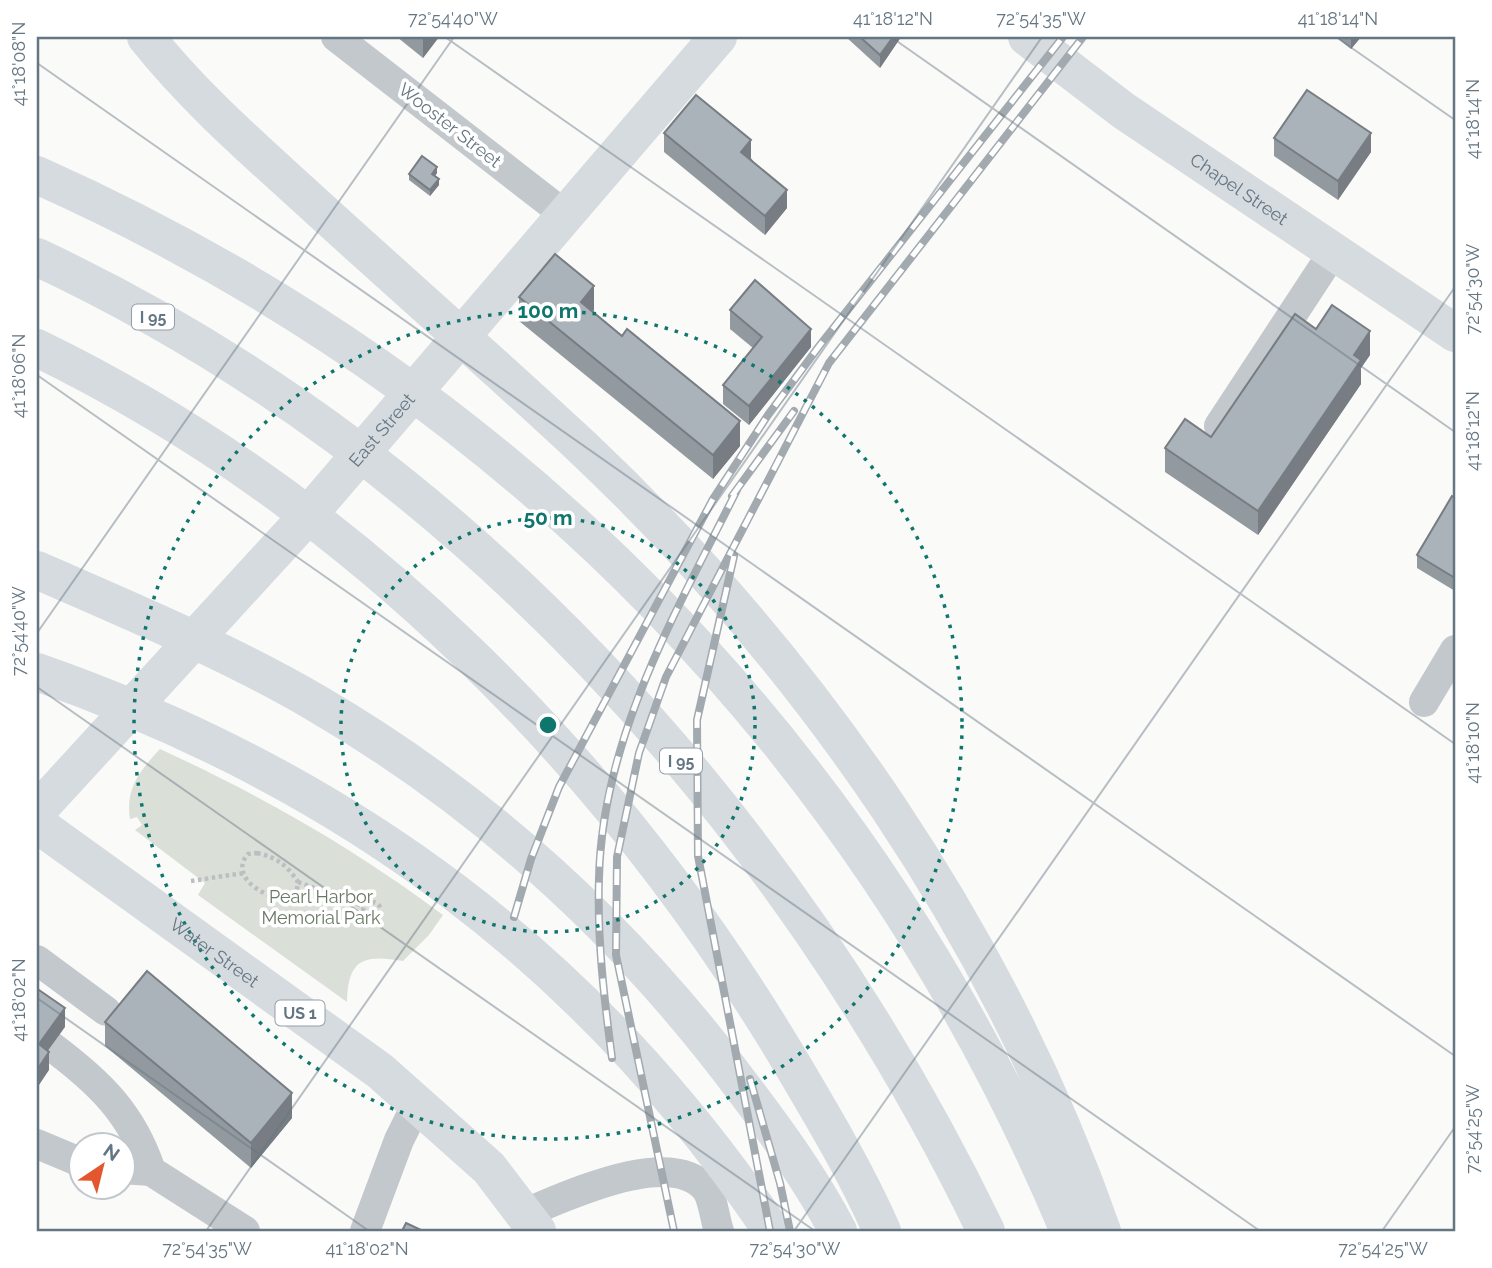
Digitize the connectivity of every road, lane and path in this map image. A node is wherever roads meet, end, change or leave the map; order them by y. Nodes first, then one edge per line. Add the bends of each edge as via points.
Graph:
1 (146, 37) edge
2 (336, 37) edge
3 (718, 37) edge
4 (1027, 37) edge
5 (37, 175) edge
6 (564, 214) junction
7 (1334, 251) junction
8 (37, 257) edge
9 (1455, 333) edge
10 (37, 348) edge
11 (1219, 426) edge
12 (37, 570) edge
13 (37, 595) edge
14 (82, 602) junction
15 (1455, 650) edge
16 (37, 672) edge
17 (1424, 702) dead end
18 (37, 811) edge
19 (37, 824) edge
20 (244, 873) junction
21 (191, 881) dead end
22 (298, 882) junction
23 (363, 906) junction
24 (37, 960) edge
25 (106, 1011) dead end
26 (51, 1046) edge
27 (418, 1102) junction
28 (37, 1144) edge
29 (66, 1156) edge
30 (137, 1170) edge
31 (531, 1222) edge
32 (245, 1231) edge
33 (365, 1231) edge
34 (719, 1231) edge
35 (772, 1231) edge
36 (838, 1231) edge
37 (882, 1231) edge
38 (986, 1231) edge
39 (1069, 1231) edge
40 (1102, 1231) edge

1 - 40 main road via 221,119 652,515 788,669 848,747 956,916 1042,1085
2 - 6 street, Wooster Street
3 - 6 main road, East Street
4 - 7 main road, Chapel Street via 1124,111
5 - 39 main road via 217,266 410,389 547,498 661,607 791,756 898,906 966,1017
6 - 18 main road, East Street via 302,522
7 - 9 main road, Chapel Street
7 - 11 street
8 - 38 main road, I 95 via 223,358 307,414 464,537 593,662 674,752 801,916 908,1085
10 - 37 main road via 175,425 301,511 381,574 528,712 596,788 720,949 825,1121
12 - 14 main road
13 - 14 main road
14 - 36 main road via 221,654 315,702 408,761 490,822 567,889 653,977 728,1067 796,1161
15 - 17 street
16 - 35 main road via 127,704 248,761 360,825 467,900 536,958 643,1062 701,1132
19 - 27 main road, Water Street / US 1
20 - 21 path
20 - 22 path via 254,887 286,900 296,895
20 - 22 path via 243,859 257,853 281,861
22 - 23 path
23 - 23 path via 370,901 380,905 379,917 367,919
24 - 25 street
26 - 30 street via 108,1094 132,1123
27 - 31 main road, Water Street / US 1 via 489,1168
27 - 33 street
28 - 29 street
30 - 32 street
31 - 34 street via 626,1175 661,1173 686,1176 707,1190

